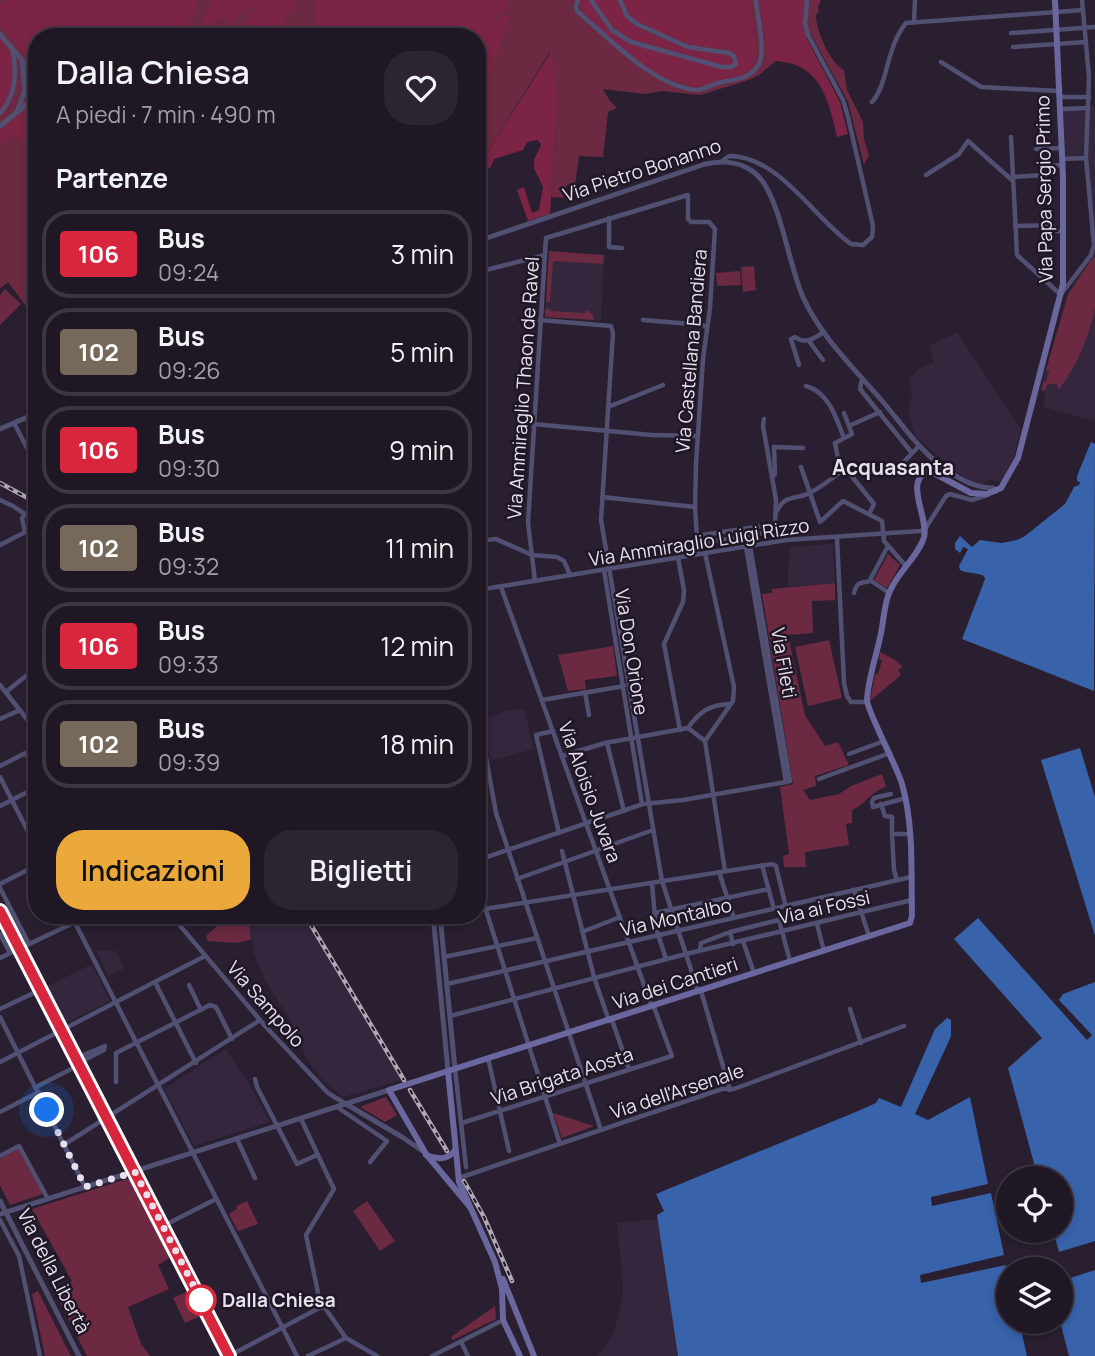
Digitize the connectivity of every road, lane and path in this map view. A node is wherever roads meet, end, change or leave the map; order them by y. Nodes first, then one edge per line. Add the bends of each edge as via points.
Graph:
1 (578, 0) edge
2 (591, 0) edge
3 (620, 0) edge
4 (756, 0) edge
5 (807, 0) edge
6 (915, 0) edge
7 (1055, 0) edge
8 (1082, 0) edge
9 (1083, 10) junction
10 (1055, 12) junction
11 (914, 21) junction
12 (1084, 27) junction
13 (1095, 27) edge
14 (1056, 31) junction
15 (1011, 33) dead end
16 (0, 34) edge
17 (1086, 42) junction
18 (1056, 44) junction
19 (1013, 47) dead end
20 (12, 48) junction
21 (22, 60) junction
22 (941, 62) dead end
23 (28, 67) edge
24 (1092, 77) edge
25 (1058, 94) junction
26 (1089, 97) junction
27 (872, 102) dead end
28 (28, 103) edge
29 (1088, 108) junction
30 (1063, 109) dead end
31 (17, 112) junction
32 (0, 113) edge
33 (0, 126) edge
34 (1012, 137) dead end
35 (1061, 148) junction
36 (1036, 149) dead end
37 (1086, 158) junction
38 (722, 161) junction
39 (1062, 162) junction
40 (1046, 166) dead end
41 (926, 175) dead end
42 (1044, 176) dead end
43 (1013, 179) junction
44 (1063, 215) junction
45 (609, 218) junction
46 (1052, 225) junction
47 (1015, 226) junction
48 (1063, 232) junction
49 (486, 238) edge
50 (546, 239) joint
51 (622, 248) dead end
52 (545, 255) junction
53 (486, 270) edge
54 (1061, 294) junction
55 (540, 320) junction
56 (643, 320) dead end
57 (707, 328) junction
58 (824, 331) junction
59 (808, 340) junction
60 (823, 360) dead end
61 (799, 365) dead end
62 (862, 378) junction
63 (663, 385) dead end
64 (806, 386) dead end
65 (608, 407) junction
66 (880, 412) junction
67 (845, 413) dead end
68 (28, 417) edge
69 (764, 419) dead end
70 (14, 423) junction
71 (533, 424) junction
72 (849, 426) junction
73 (0, 429) edge
74 (606, 432) junction
75 (698, 436) junction
76 (844, 438) junction
77 (920, 445) junction
78 (803, 448) dead end
79 (28, 450) edge
80 (912, 453) junction
81 (801, 467) dead end
82 (845, 469) junction
83 (895, 471) dead end
84 (772, 477) junction
85 (996, 491) junction
86 (809, 492) junction
87 (987, 494) junction
88 (602, 496) junction
89 (0, 500) edge
90 (695, 507) junction
91 (776, 512) junction
92 (25, 514) junction
93 (869, 514) junction
94 (28, 516) edge
95 (775, 524) junction
96 (925, 529) junction
97 (28, 530) edge
98 (776, 531) junction
99 (25, 532) junction
100 (883, 535) junction
101 (696, 536) junction
102 (837, 538) junction
103 (486, 540) edge
104 (778, 541) junction
105 (697, 544) junction
106 (0, 545) edge
107 (748, 546) junction
108 (888, 547) junction
109 (705, 553) junction
110 (698, 554) junction
111 (532, 555) junction
112 (678, 558) junction
113 (905, 565) junction
114 (607, 569) junction
115 (570, 575) junction
116 (535, 581) junction
117 (871, 581) junction
118 (501, 586) junction
119 (486, 589) edge
120 (854, 593) dead end
121 (888, 593) junction
122 (28, 674) edge
123 (0, 685) edge
124 (626, 685) junction
125 (6, 692) junction
126 (585, 692) junction
127 (542, 700) junction
128 (867, 702) junction
129 (729, 704) junction
130 (20, 710) junction
131 (589, 715) dead end
132 (0, 719) edge
133 (28, 721) edge
134 (688, 728) junction
135 (680, 730) junction
136 (553, 731) junction
137 (635, 738) junction
138 (885, 740) junction
139 (705, 741) junction
140 (607, 743) junction
141 (891, 753) junction
142 (26, 754) joint
143 (849, 754) dead end
144 (562, 756) junction
145 (28, 758) edge
146 (0, 766) edge
147 (486, 770) edge
148 (0, 777) edge
149 (819, 779) dead end
150 (28, 792) edge
151 (714, 794) junction
152 (891, 794) dead end
153 (906, 798) junction
154 (12, 800) junction
155 (646, 804) junction
156 (881, 804) junction
157 (0, 806) edge
158 (624, 811) junction
159 (587, 824) junction
160 (653, 830) junction
161 (28, 831) edge
162 (559, 833) junction
163 (892, 834) junction
164 (910, 834) junction
165 (507, 851) junction
166 (562, 851) dead end
167 (597, 851) junction
168 (486, 858) edge
169 (565, 862) junction
170 (762, 865) junction
171 (28, 870) edge
172 (722, 871) junction
173 (911, 877) junction
174 (517, 879) junction
175 (897, 880) junction
176 (662, 881) junction
177 (652, 884) junction
178 (0, 886) edge
179 (769, 889) junction
180 (854, 890) junction
181 (611, 891) junction
182 (573, 896) junction
183 (728, 898) junction
184 (912, 900) junction
185 (525, 903) junction
186 (786, 906) junction
187 (486, 909) joint
188 (774, 909) junction
189 (672, 910) junction
190 (656, 913) junction
191 (862, 913) junction
192 (0, 914) edge
193 (620, 917) junction
194 (734, 918) junction
195 (779, 920) junction
196 (817, 923) junction
197 (73, 924) edge
198 (76, 924) edge
199 (178, 924) edge
200 (434, 924) edge
201 (442, 924) edge
202 (679, 930) junction
203 (582, 932) junction
204 (730, 932) junction
205 (782, 932) junction
206 (0, 934) edge
207 (658, 935) junction
208 (870, 937) junction
209 (537, 938) junction
210 (743, 941) junction
211 (629, 942) junction
212 (29, 944) junction
213 (733, 944) junction
214 (497, 946) junction
215 (18, 949) junction
216 (700, 950) junction
217 (587, 951) junction
218 (824, 951) junction
219 (10, 953) junction
220 (686, 954) junction
221 (205, 956) junction
222 (444, 957) junction
223 (0, 958) edge
224 (666, 959) junction
225 (545, 961) junction
226 (790, 962) junction
227 (638, 966) junction
228 (505, 971) junction
229 (754, 974) junction
230 (594, 977) junction
231 (155, 982) junction
232 (447, 984) junction
233 (188, 985) dead end
234 (554, 987) junction
235 (39, 990) junction
236 (700, 992) junction
237 (513, 998) junction
238 (116, 1002) junction
239 (654, 1007) junction
240 (0, 1009) edge
241 (850, 1009) dead end
242 (201, 1010) junction
243 (450, 1016) junction
244 (0, 1017) edge
245 (260, 1020) junction
246 (611, 1020) junction
247 (176, 1022) junction
248 (904, 1026) dead end
249 (60, 1030) junction
250 (570, 1033) junction
251 (232, 1039) junction
252 (137, 1043) junction
253 (861, 1043) junction
254 (528, 1046) junction
255 (450, 1051) junction
256 (18, 1052) junction
257 (672, 1056) joint
258 (488, 1058) junction
259 (0, 1062) edge
260 (77, 1063) junction
261 (196, 1063) junction
262 (629, 1069) junction
263 (453, 1071) junction
264 (255, 1079) dead end
265 (116, 1082) dead end
266 (586, 1083) junction
267 (159, 1086) junction
268 (37, 1089) junction
269 (389, 1090) junction
270 (730, 1090) junction
271 (545, 1097) junction
272 (346, 1104) junction
273 (337, 1107) junction
274 (501, 1111) junction
275 (0, 1112) edge
276 (106, 1119) junction
277 (301, 1119) junction
278 (462, 1123) junction
279 (277, 1126) junction
280 (601, 1130) junction
281 (237, 1139) junction
282 (65, 1144) junction
283 (560, 1144) junction
284 (455, 1150) junction
285 (509, 1151) dead end
286 (193, 1153) junction
287 (318, 1154) junction
288 (426, 1154) junction
289 (0, 1156) edge
290 (370, 1161) dead end
291 (466, 1167) dead end
292 (133, 1172) junction
293 (255, 1178) dead end
294 (458, 1178) junction
295 (85, 1187) junction
296 (48, 1199) junction
297 (216, 1199) junction
298 (0, 1201) edge
299 (470, 1207) junction
300 (3, 1213) edge
301 (0, 1220) edge
302 (163, 1226) junction
303 (6, 1231) junction
304 (0, 1234) edge
305 (495, 1262) junction
306 (321, 1307) junction
307 (503, 1320) junction
308 (283, 1328) junction
309 (346, 1338) junction
310 (461, 1342) junction
311 (40, 1356) edge
312 (79, 1356) edge
313 (229, 1356) edge
314 (297, 1356) edge
315 (308, 1356) edge
316 (377, 1356) edge
317 (432, 1356) edge
318 (468, 1356) edge
319 (520, 1356) edge
320 (533, 1356) edge

1 - 4 street via 577,11 654,75 698,90 738,80 759,65
2 - 3 street via 612,30 631,42 722,67 736,64 729,53 688,47 633,23
5 - 38 street, Via Pietro Bonanno via 806,29 843,100 872,237 863,244 851,244 770,169 753,159 729,156
6 - 11 street
7 - 10 main road, Via Papa Sergio Primo
8 - 9 street
9 - 10 street
9 - 12 street
10 - 11 street
10 - 14 main road, Via Papa Sergio Primo
11 - 27 street via 897,33 879,95
12 - 13 street
12 - 14 street
12 - 17 street
14 - 15 street
14 - 18 main road, Via Papa Sergio Primo
16 - 20 street
17 - 18 street
17 - 24 street
18 - 19 street
18 - 25 main road, Via Papa Sergio Primo
20 - 21 street
20 - 32 street via 14,89
21 - 23 street
21 - 31 street via 25,90
22 - 25 street via 981,87
24 - 26 street
25 - 26 street
25 - 35 main road, Via Papa Sergio Primo
26 - 29 street
28 - 31 street
29 - 30 street
29 - 37 street
31 - 33 street
34 - 43 street
35 - 36 street
35 - 39 main road, Via Papa Sergio Primo
37 - 39 street
37 - 54 street via 1094,245
38 - 49 street, Via Pietro Bonanno
38 - 58 street via 760,177 771,197 801,293
39 - 40 street
39 - 44 main road, Via Papa Sergio Primo
41 - 43 street via 958,154 968,141
42 - 43 street
43 - 47 street
44 - 46 street
44 - 48 main road, Via Papa Sergio Primo
45 - 50 street, Via Castellana Bandiera
45 - 51 street via 608,247
45 - 57 street, Via Castellana Bandiera via 688,195 688,219 709,222 715,229
46 - 47 street
46 - 48 street
47 - 54 street via 1017,255
48 - 54 main road, Via Papa Sergio Primo
50 - 52 street, Via Ammiraglio Thaon de Ravel
52 - 53 street
52 - 55 street, Via Ammiraglio Thaon de Ravel
54 - 85 main road, Via Papa Sergio Primo via 1018,458
55 - 65 street, Via Don Orione via 611,326
55 - 71 street, Via Ammiraglio Thaon de Ravel
56 - 57 street
57 - 75 street, Via Castellana Bandiera
58 - 59 street
58 - 62 street
59 - 60 street
59 - 61 street via 791,339
62 - 66 street via 860,389
62 - 77 street
63 - 65 street
64 - 76 street via 819,390
65 - 74 street, Via Don Orione
66 - 72 street
66 - 80 street
67 - 72 street
68 - 70 street
69 - 84 street
70 - 73 street
70 - 79 street
71 - 74 street
71 - 111 street, Via Ammiraglio Thaon de Ravel via 528,523
72 - 76 street via 852,434
74 - 75 street
74 - 88 street, Via Don Orione
75 - 90 street, Via Castellana Bandiera
76 - 82 street via 835,443
77 - 80 street
77 - 85 street via 940,465 974,486
78 - 84 street via 774,447
80 - 83 street
81 - 86 street
82 - 86 street
82 - 93 street via 874,504
84 - 91 street
85 - 87 main road
86 - 91 street via 785,500
86 - 93 street via 820,522 843,501
87 - 96 street via 972,500 946,496
87 - 96 main road via 971,494 938,474 923,473 916,487
88 - 90 street
88 - 114 street, Via Don Orione
89 - 92 street
90 - 101 street, Via Castellana Bandiera
91 - 95 street
92 - 94 street
92 - 99 street
93 - 100 street via 882,521
95 - 98 street
95 - 101 street
96 - 100 street, Via Ammiraglio Luigi Rizzo
96 - 113 main road via 921,544
97 - 99 street
98 - 104 street
98 - 105 street
99 - 106 street
100 - 102 street, Via Ammiraglio Luigi Rizzo
100 - 108 street
101 - 105 street, Via Castellana Bandiera
102 - 104 street, Via Ammiraglio Luigi Rizzo
102 - 128 street via 844,683 851,702
103 - 111 street via 496,539
104 - 107 street, Via Ammiraglio Luigi Rizzo
105 - 110 street, Via Castellana Bandiera
107 - 109 street, Via Ammiraglio Luigi Rizzo
107 - 151 street, Via Fileti via 790,781
108 - 113 street
108 - 117 street
109 - 110 street, Via Ammiraglio Luigi Rizzo
109 - 129 street via 734,688
110 - 112 street, Via Ammiraglio Luigi Rizzo
111 - 115 street via 557,557
111 - 116 street, Via Ammiraglio Thaon de Ravel
112 - 114 street, Via Ammiraglio Luigi Rizzo
112 - 135 street via 684,590 664,644
113 - 121 main road
114 - 115 street, Via Ammiraglio Luigi Rizzo
114 - 124 street, Via Don Orione
115 - 116 street, Via Ammiraglio Luigi Rizzo
116 - 118 street, Via Ammiraglio Luigi Rizzo
117 - 120 street via 858,583
117 - 121 street
118 - 119 street, Via Ammiraglio Luigi Rizzo
118 - 127 street, Via Aloisio Juvara
121 - 128 main road
122 - 125 street
123 - 125 street
124 - 126 street
124 - 137 street, Via Don Orione
125 - 130 street
126 - 127 street
126 - 131 street
127 - 136 street, Via Aloisio Juvara
128 - 138 main road
129 - 134 street via 708,708
129 - 139 street
130 - 132 street
130 - 133 street
134 - 135 street
134 - 139 street
135 - 137 street
136 - 144 street, Via Aloisio Juvara
136 - 162 street via 536,735
137 - 140 street
137 - 155 street, Via Don Orione
138 - 141 main road
138 - 143 street
139 - 151 street
140 - 144 street
140 - 158 street
141 - 149 street
141 - 153 main road
142 - 145 street
142 - 146 street
144 - 159 street, Via Aloisio Juvara
147 - 165 street
148 - 154 street
150 - 154 street
151 - 155 street, Via Fileti
151 - 172 street
152 - 156 street via 872,802 873,807
153 - 156 street
153 - 164 main road
154 - 157 street
154 - 161 street
155 - 158 street, Via Fileti
155 - 160 street, Via Don Orione
156 - 163 street via 885,816 892,817
158 - 159 street, Via Fileti
159 - 162 street, Via Fileti
159 - 167 street, Via Aloisio Juvara
160 - 167 street
160 - 176 street, Via Don Orione
162 - 165 street, Via Fileti
163 - 164 street
163 - 175 street
164 - 173 main road
165 - 168 street, Via Fileti
165 - 174 street
166 - 169 street
167 - 169 street
167 - 181 street, Via Aloisio Juvara
169 - 174 street
169 - 182 street
170 - 172 street
170 - 179 street
170 - 186 street via 776,866
171 - 178 street
172 - 176 street
172 - 183 street
173 - 175 street, Via Montalbo
173 - 184 main road
174 - 185 street
175 - 180 street, Via Montalbo
176 - 177 street
176 - 189 street, Via Don Orione
177 - 181 street
177 - 190 street
178 - 212 street
179 - 183 street
179 - 188 street
180 - 186 street, Via Montalbo
180 - 191 street
181 - 182 street
181 - 193 street, Via Aloisio Juvara
182 - 185 street
182 - 203 street
183 - 189 street
183 - 194 street
184 - 191 street, Via ai Fossi
184 - 208 main road, Via dei Cantieri via 910,923
185 - 187 street
185 - 209 street
186 - 188 street, Via Montalbo
186 - 195 street via 787,918
187 - 214 street
188 - 194 street, Via Montalbo
189 - 190 street
189 - 202 street, Via Don Orione
190 - 207 street
191 - 196 street, Via ai Fossi
191 - 208 street
192 - 215 street
193 - 203 street
193 - 211 street, Via Aloisio Juvara
194 - 202 street, Via Montalbo
195 - 204 street
195 - 205 street
196 - 205 street, Via ai Fossi
196 - 218 street
197 - 212 street
198 - 238 street
199 - 221 street, Via Sampolo
200 - 255 street
201 - 222 street
202 - 207 street, Via Montalbo
202 - 220 street, Via Don Orione
203 - 217 street
204 - 213 street
204 - 216 street via 701,943
205 - 210 street, Via ai Fossi
205 - 226 street
206 - 219 street
207 - 211 street, Via Montalbo
207 - 224 street
208 - 218 main road, Via dei Cantieri
209 - 214 street
209 - 225 street
210 - 213 street, Via ai Fossi
210 - 229 street
211 - 217 street, Via Montalbo
211 - 227 street, Via Aloisio Juvara
212 - 215 street
213 - 216 street, Via ai Fossi
214 - 222 street
214 - 228 street
215 - 219 street
215 - 235 street
216 - 220 street
217 - 225 street, Via Montalbo
217 - 230 street
218 - 226 main road, Via dei Cantieri
219 - 223 street
220 - 224 street
220 - 236 street, Via Don Orione
221 - 231 street
221 - 245 street, Via Sampolo
222 - 232 street
224 - 227 street
225 - 228 street, Via Montalbo
225 - 234 street
226 - 229 main road, Via dei Cantieri
227 - 230 street
227 - 239 street, Via Aloisio Juvara
228 - 232 street, Via Montalbo
228 - 237 street
229 - 236 main road, Via dei Cantieri
230 - 234 street
230 - 246 street
231 - 238 street
231 - 247 street
232 - 243 street
233 - 242 street
234 - 237 street
234 - 250 street
235 - 240 street
235 - 249 street
236 - 239 main road, Via dei Cantieri
236 - 270 street, Via Don Orione
237 - 243 street
237 - 254 street
238 - 249 street
238 - 252 street
239 - 246 main road, Via dei Cantieri
239 - 257 street, Via Aloisio Juvara
241 - 253 street
242 - 247 street
242 - 251 street via 216,1007
243 - 255 street
244 - 256 street
245 - 251 street
245 - 272 street, Via Sampolo via 328,1093
246 - 250 main road, Via dei Cantieri
246 - 262 street
247 - 252 street
247 - 261 street
248 - 253 street, Via dell'Arsenale
249 - 256 street
249 - 260 street
250 - 254 main road, Via dei Cantieri
250 - 266 street
251 - 261 street
252 - 265 street via 116,1054
252 - 267 street
253 - 270 street, Via dell'Arsenale
254 - 258 main road, Via dei Cantieri
254 - 271 street
255 - 263 street
256 - 259 street
256 - 268 street
257 - 262 street, Via Brigata Aosta
258 - 263 main road, Via dei Cantieri
258 - 274 street
260 - 260 street via 104,1051 105,1046
260 - 268 street
260 - 276 street
261 - 267 street
262 - 266 street, Via Brigata Aosta
263 - 269 main road, Via dei Cantieri
263 - 278 street
263 - 284 main road
264 - 279 street
266 - 271 street, Via Brigata Aosta
266 - 280 street
267 - 276 street
267 - 286 street
268 - 275 street
268 - 282 street
269 - 272 street
269 - 288 main road
270 - 280 street, Via dell'Arsenale
271 - 274 street, Via Brigata Aosta
271 - 283 street
272 - 273 street
272 - 288 street
273 - 277 street
273 - 290 street via 387,1141
274 - 278 street, Via Brigata Aosta
274 - 285 street
276 - 282 street
276 - 292 street
277 - 279 street
277 - 287 street
278 - 291 street
279 - 281 street
279 - 287 street via 297,1164
280 - 283 street, Via dell'Arsenale
281 - 286 street
281 - 293 street
282 - 295 street
283 - 294 street, Via dell'Arsenale
284 - 288 main road via 443,1158
284 - 294 main road
286 - 292 street
286 - 297 street
287 - 306 street via 334,1189 306,1235
288 - 299 main road
289 - 296 street via 19,1146
292 - 295 street
292 - 302 street
294 - 299 main road
295 - 296 street
296 - 300 street
297 - 302 street
297 - 308 street
298 - 300 street, Via della Libertà
299 - 305 main road
300 - 312 street, Via della Libertà
301 - 303 street
302 - 313 street
303 - 304 street
303 - 311 street via 19,1256
305 - 307 main road
305 - 320 main road
306 - 308 street
306 - 309 street
307 - 310 street
307 - 319 main road
308 - 313 street
308 - 314 street
309 - 315 street
309 - 316 street
310 - 317 street
310 - 318 street

